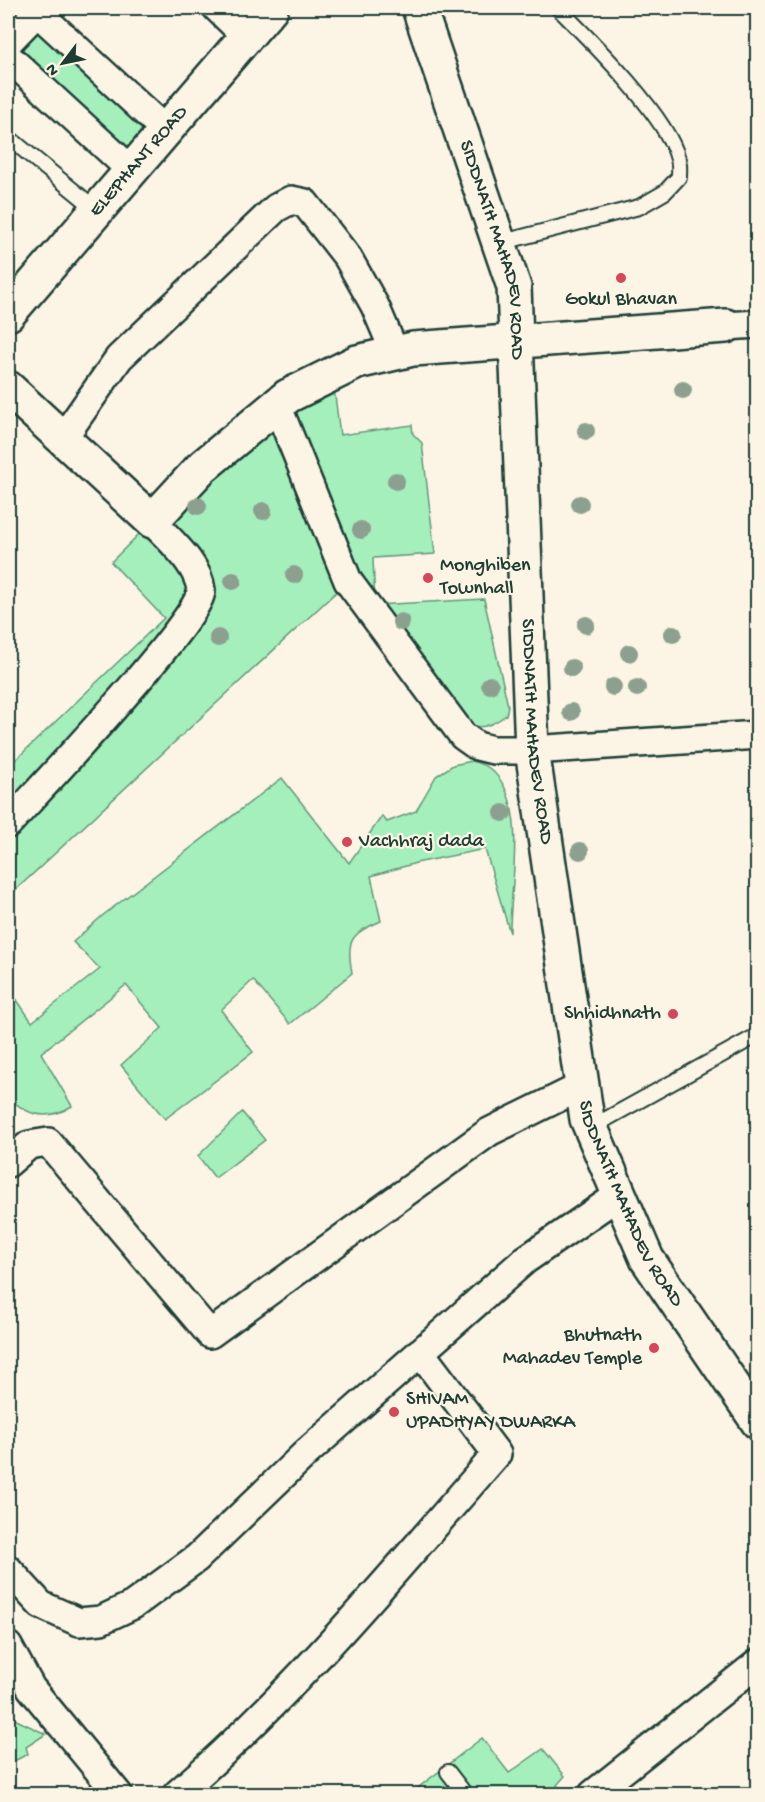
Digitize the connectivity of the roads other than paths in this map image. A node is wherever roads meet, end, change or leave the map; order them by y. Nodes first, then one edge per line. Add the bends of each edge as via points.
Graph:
1 (217, 8) edge
2 (271, 8) edge
3 (419, 8) edge
4 (558, 8) edge
5 (39, 10) edge
6 (246, 36) junction
7 (8, 42) edge
8 (8, 57) edge
9 (165, 130) junction
10 (8, 137) edge
11 (131, 170) junction
12 (97, 210) junction
13 (499, 243) junction
14 (8, 315) edge
15 (742, 325) edge
16 (516, 342) junction
17 (395, 353) junction
18 (8, 388) edge
19 (278, 405) junction
20 (63, 438) junction
21 (152, 521) junction
22 (758, 735) edge
23 (532, 750) junction
24 (8, 824) edge
25 (758, 1035) edge
26 (582, 1086) junction
27 (590, 1128) junction
28 (8, 1163) edge
29 (619, 1195) junction
30 (420, 1352) junction
31 (758, 1422) edge
32 (8, 1569) edge
33 (8, 1646) edge
34 (758, 1664) edge
35 (448, 1772) dead end
36 (118, 1794) edge
37 (177, 1794) edge
38 (465, 1794) edge
39 (593, 1794) edge

1 - 6 street
2 - 6 main road, ELEPHANT ROAD
3 - 13 main road, SIDDNATH MAHADEV ROAD
4 - 13 lane via 642,99 674,146 679,177 665,192 639,207
5 - 7 street
5 - 9 street
6 - 9 main road, ELEPHANT ROAD
8 - 11 street
9 - 11 main road, ELEPHANT ROAD
10 - 12 lane
11 - 12 main road, ELEPHANT ROAD
12 - 14 main road, ELEPHANT ROAD
13 - 16 main road, SIDDNATH MAHADEV ROAD via 514,287
15 - 16 main road
16 - 17 main road
16 - 23 main road, SIDDNATH MAHADEV ROAD
17 - 19 main road via 357,362 288,396
17 - 20 street via 348,258 305,203 291,200 276,208 119,358
18 - 20 main road
19 - 21 main road via 201,468
19 - 23 street via 348,581 463,736 477,746 493,750
20 - 21 main road
21 - 24 street via 194,568 202,592 196,608 171,642
22 - 23 street
23 - 26 main road, SIDDNATH MAHADEV ROAD
25 - 27 lane
26 - 27 main road, SIDDNATH MAHADEV ROAD
26 - 28 street via 489,1132 210,1334 48,1142 29,1145
27 - 29 main road, SIDDNATH MAHADEV ROAD
29 - 30 street via 525,1260
29 - 31 main road, SIDDNATH MAHADEV ROAD via 647,1259
30 - 32 street via 305,1454 197,1558 133,1605 100,1620 79,1622 41,1605
30 - 37 street via 497,1454 368,1604 235,1744
33 - 36 street via 31,1688
34 - 39 street
35 - 38 lane

